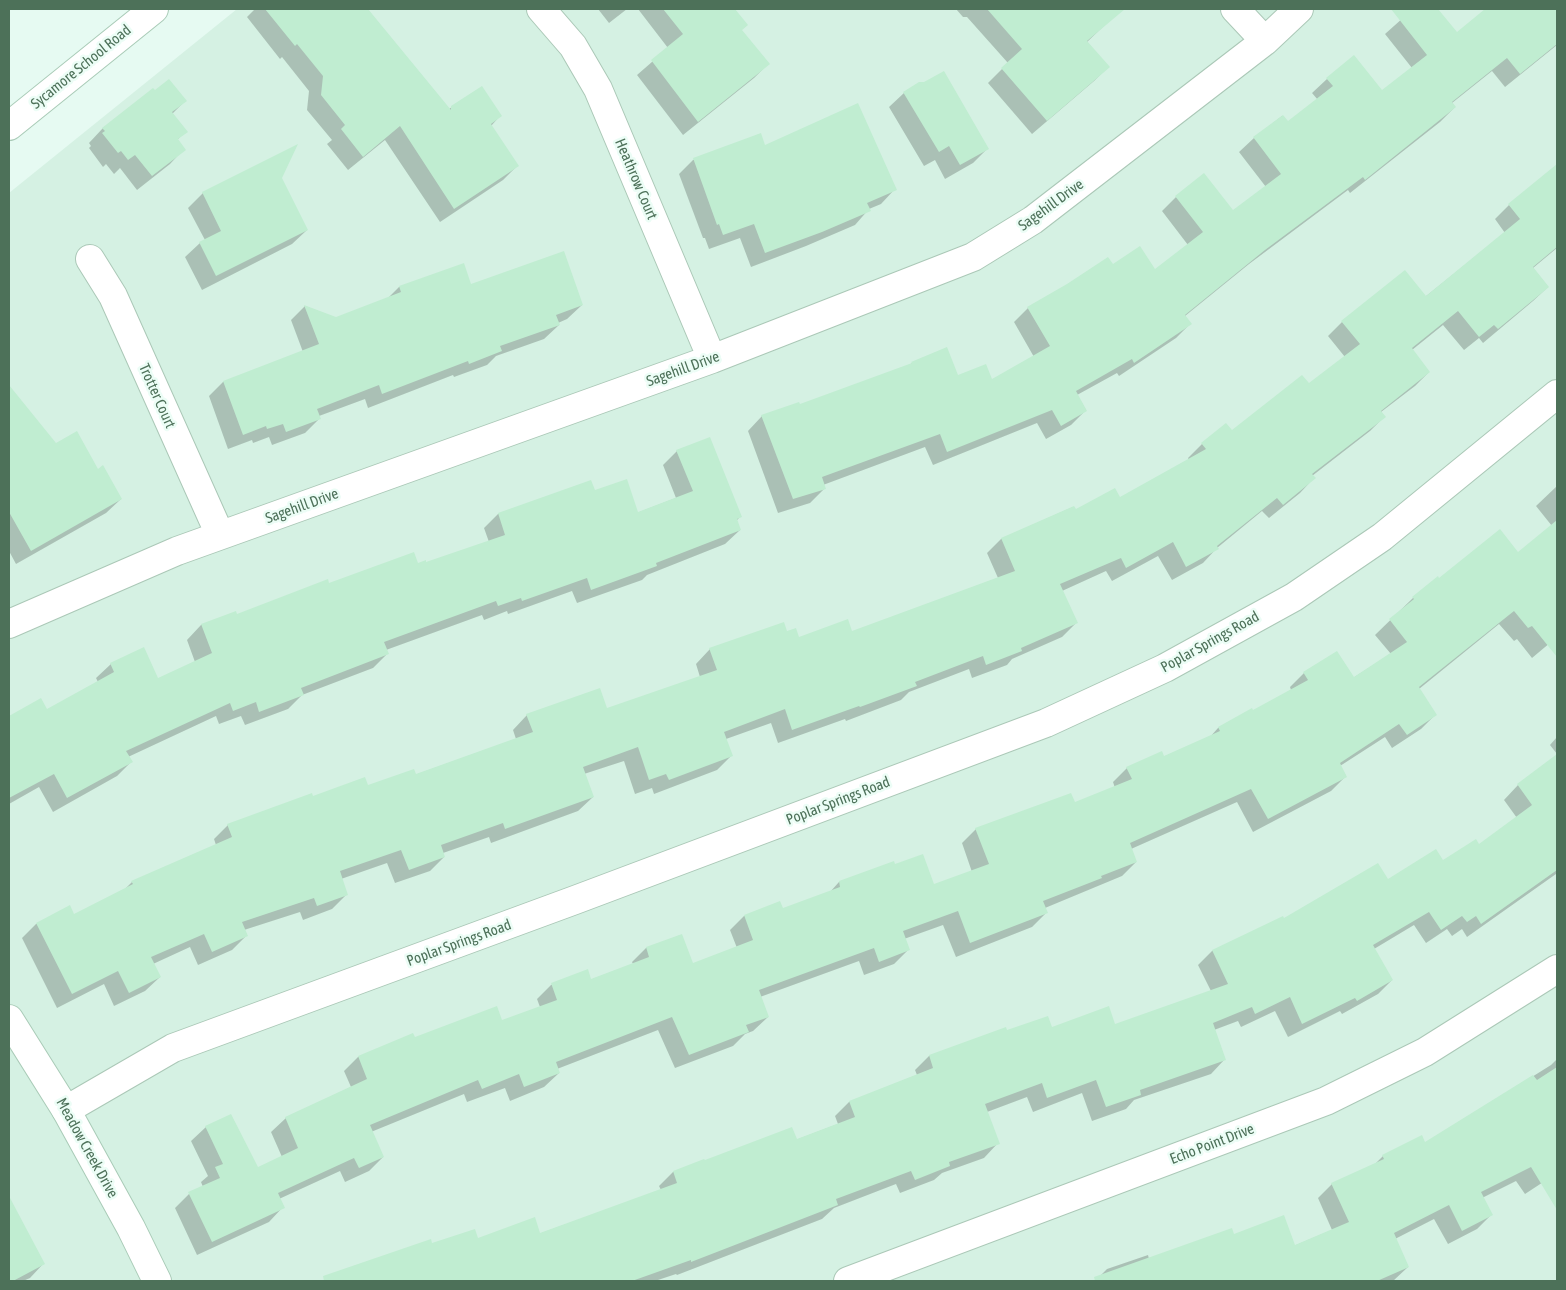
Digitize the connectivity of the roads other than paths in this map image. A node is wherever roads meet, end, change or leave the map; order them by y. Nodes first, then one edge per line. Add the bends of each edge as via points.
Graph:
1 (154, 9) edge
2 (541, 9) edge
3 (1235, 9) edge
4 (1299, 9) edge
5 (1265, 41) junction
6 (9, 126) edge
7 (90, 259) dead end
8 (712, 359) junction
9 (1557, 394) edge
10 (220, 536) junction
11 (9, 624) edge
12 (1557, 969) edge
13 (9, 1019) edge
14 (66, 1110) junction
15 (157, 1281) edge
16 (848, 1281) edge

1 - 6 street, Sycamore School Road
2 - 8 street, Heathrow Court via 573,46 598,89
3 - 5 street
4 - 5 street, Sagehill Drive
5 - 8 street, Sagehill Drive via 1032,220 974,257
7 - 10 street, Trotter Court via 113,296
8 - 10 street, Sagehill Drive
9 - 14 street, Poplar Springs Road via 1382,537 1294,597 1165,668 1046,723 174,1048
10 - 11 street, Sagehill Drive via 177,551
12 - 16 street, Echo Point Drive via 1425,1052 1326,1101
13 - 14 street, Meadow Creek Drive
14 - 15 street, Meadow Creek Drive

